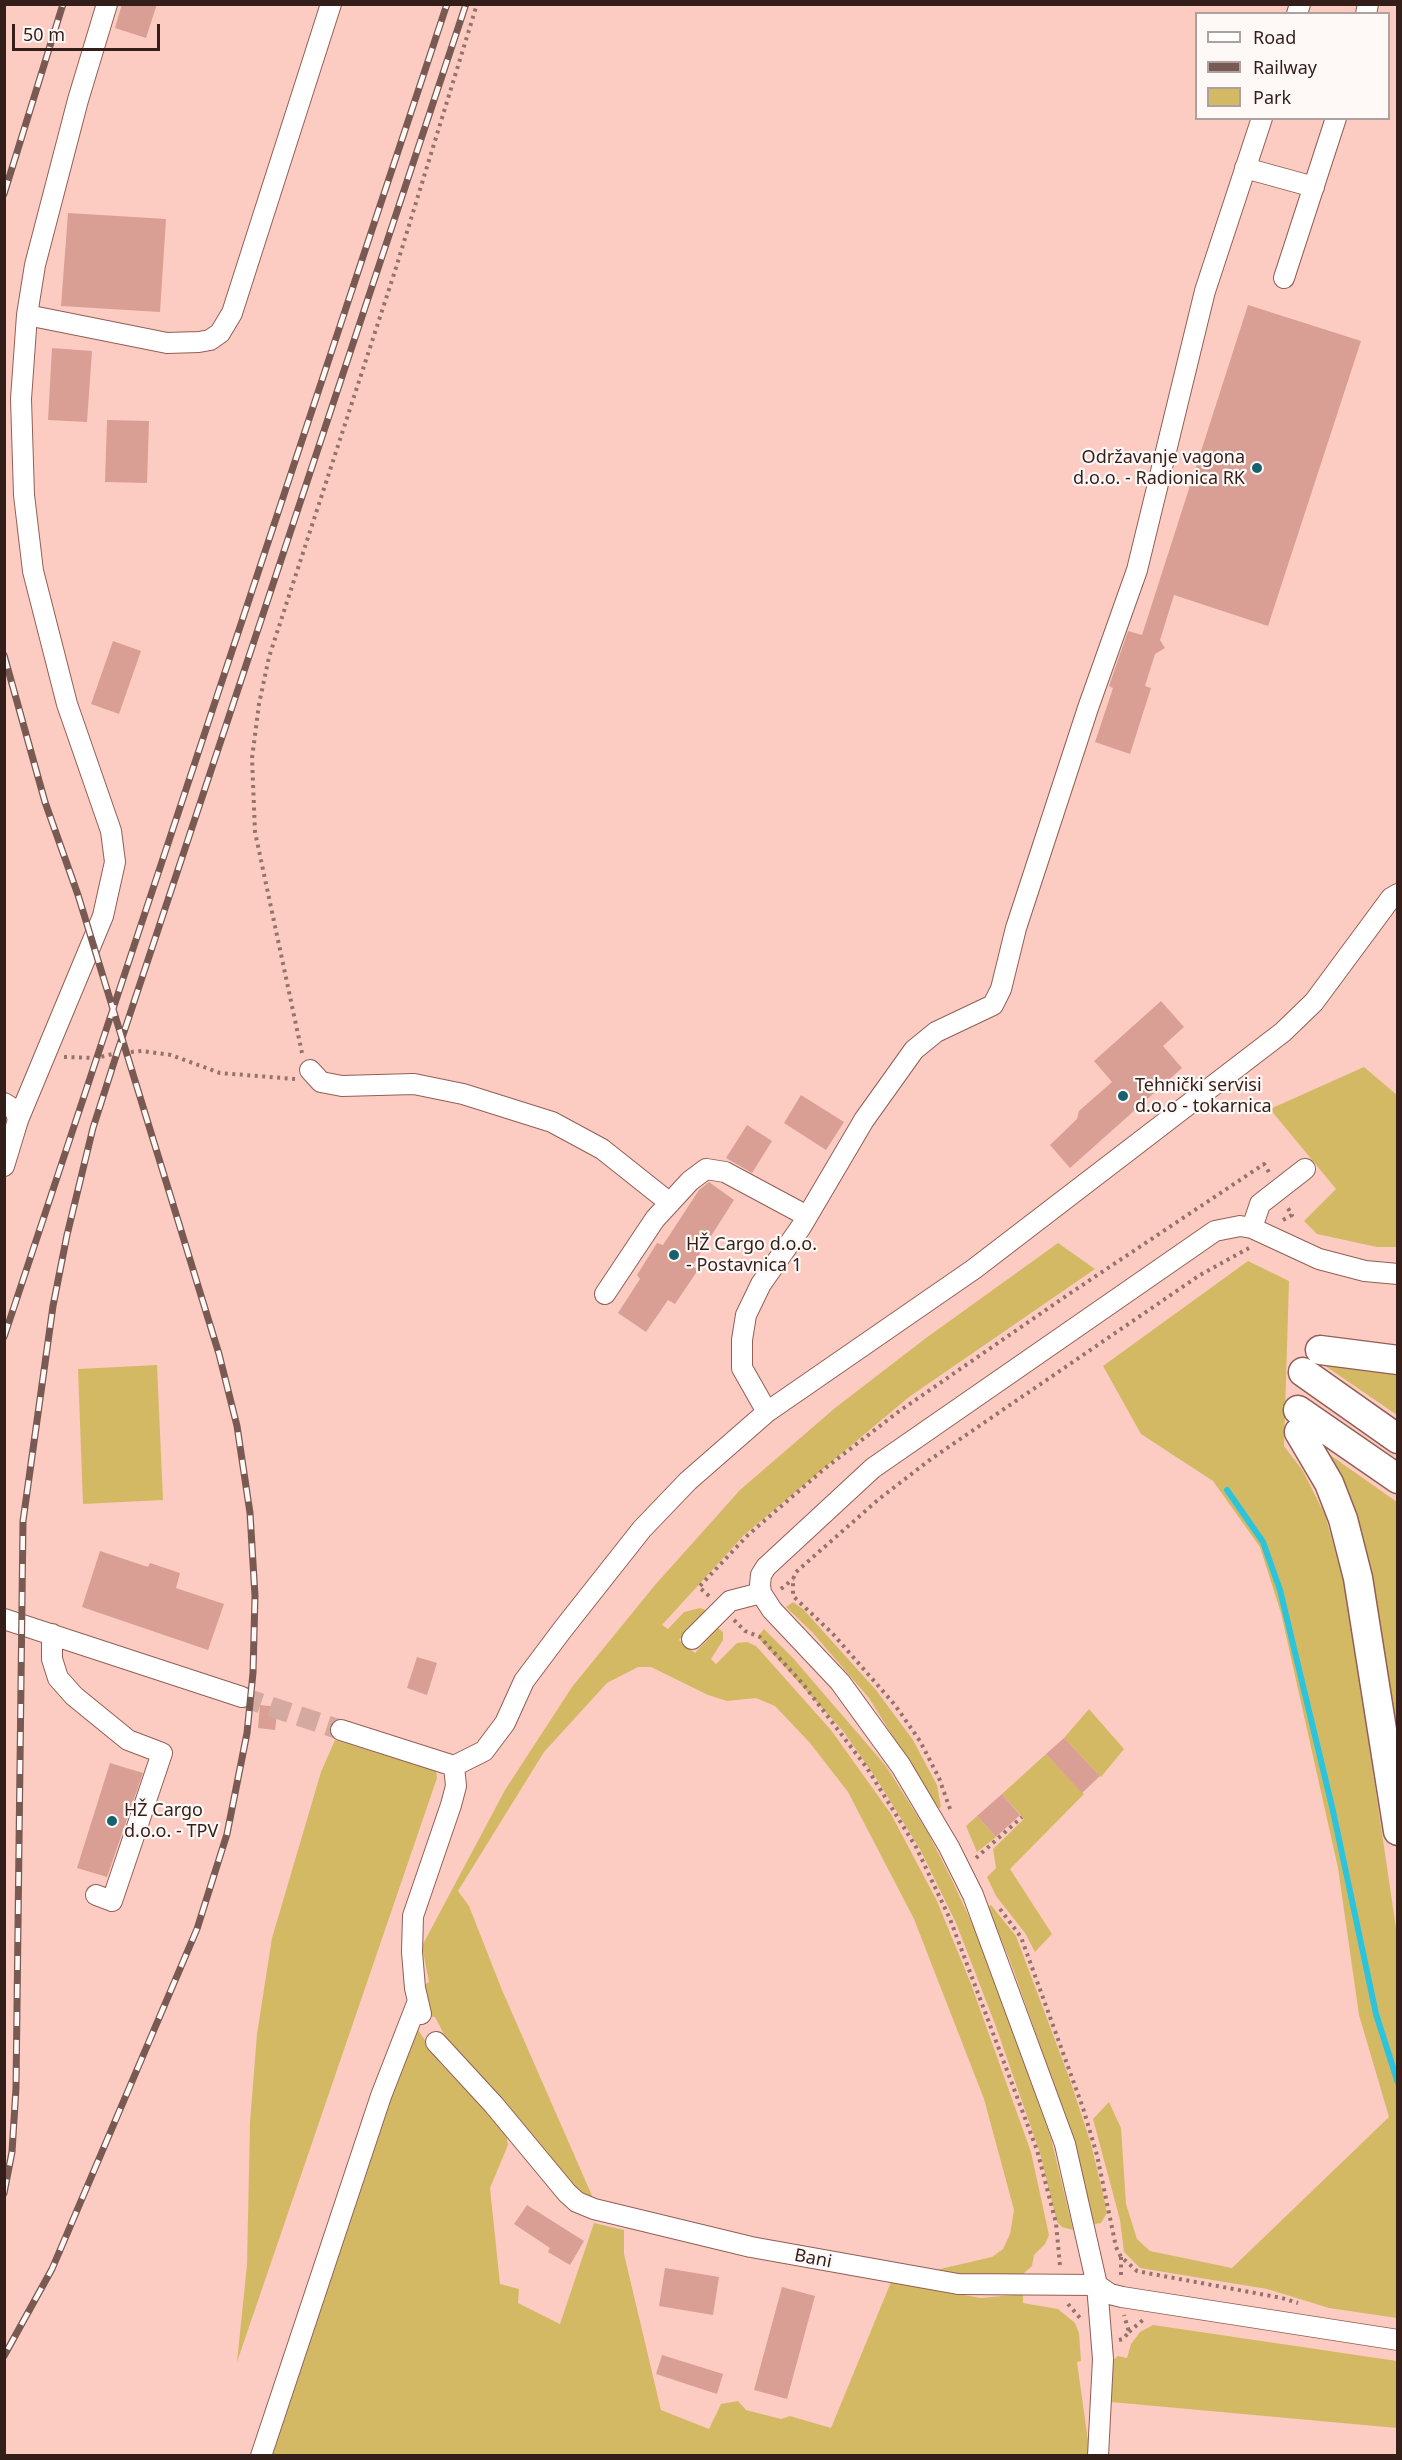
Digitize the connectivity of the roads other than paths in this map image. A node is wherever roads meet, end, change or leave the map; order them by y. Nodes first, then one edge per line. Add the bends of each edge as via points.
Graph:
1 (107, 4) edge
2 (331, 4) edge
3 (1261, 120) edge
4 (1335, 120) edge
5 (1245, 168) junction
6 (1314, 188) junction
7 (1284, 279) dead end
8 (27, 315) junction
9 (1398, 894) edge
10 (313, 1074) road end
11 (4, 1103) edge
12 (18, 1120) junction
13 (4, 1166) edge
14 (1305, 1170) dead end
15 (670, 1203) junction
16 (807, 1216) junction
17 (1252, 1228) junction
18 (1398, 1274) edge
19 (605, 1294) dead end
20 (1320, 1350) dead end
21 (1398, 1360) edge
22 (1303, 1372) dead end
23 (767, 1412) junction
24 (1398, 1439) edge
25 (1398, 1479) edge
26 (770, 1592) junction
27 (4, 1619) edge
28 (52, 1635) junction
29 (692, 1639) dead end
30 (242, 1697) tunnel mouth
31 (340, 1730) tunnel mouth
32 (454, 1766) junction
33 (1398, 1831) edge
34 (96, 1895) dead end
35 (436, 2042) dead end
36 (1097, 2285) junction
37 (1398, 2340) edge
38 (261, 2456) edge
39 (1098, 2456) edge

1 - 8 street via 47,213
2 - 8 street via 232,313 220,333 210,340 167,343
3 - 5 street
4 - 6 street
5 - 6 street
5 - 16 street via 1205,291 1137,570 1016,928 1001,989 993,1005 936,1032 914,1050 864,1120
6 - 7 street
8 - 12 street via 21,399 24,495 33,571 67,704 111,831 114,862 104,916
9 - 23 street via 1391,898 1314,1002 1283,1032 974,1269
10 - 15 street via 321,1082 342,1086 414,1084 463,1094 552,1122 602,1149
11 - 12 street via 15,1110
12 - 13 street
14 - 17 street via 1260,1204
15 - 16 street via 706,1169 725,1172
15 - 19 street
16 - 23 street via 761,1284 746,1315 742,1368
17 - 18 street via 1329,1262
17 - 26 street via 1215,1231 873,1468 766,1566 761,1575
20 - 21 highway
22 - 24 highway
23 - 32 street via 688,1481 642,1529 524,1682 505,1723 484,1751
25 - 33 highway via 1299,1421 1343,1519 1358,1578
26 - 29 street via 730,1601
26 - 36 street via 772,1610 840,1683 876,1730 925,1804 963,1875 1065,2145
27 - 28 street
28 - 30 street
28 - 34 street via 52,1659 58,1678 74,1696 128,1740 162,1753 112,1901
31 - 32 street
32 - 38 street via 456,1786 452,1805 413,1916 412,1952 420,2010 381,2096
35 - 36 street, Bani via 567,2193 594,2209 762,2249 958,2284
36 - 37 street via 1122,2297
36 - 39 street via 1103,2359

